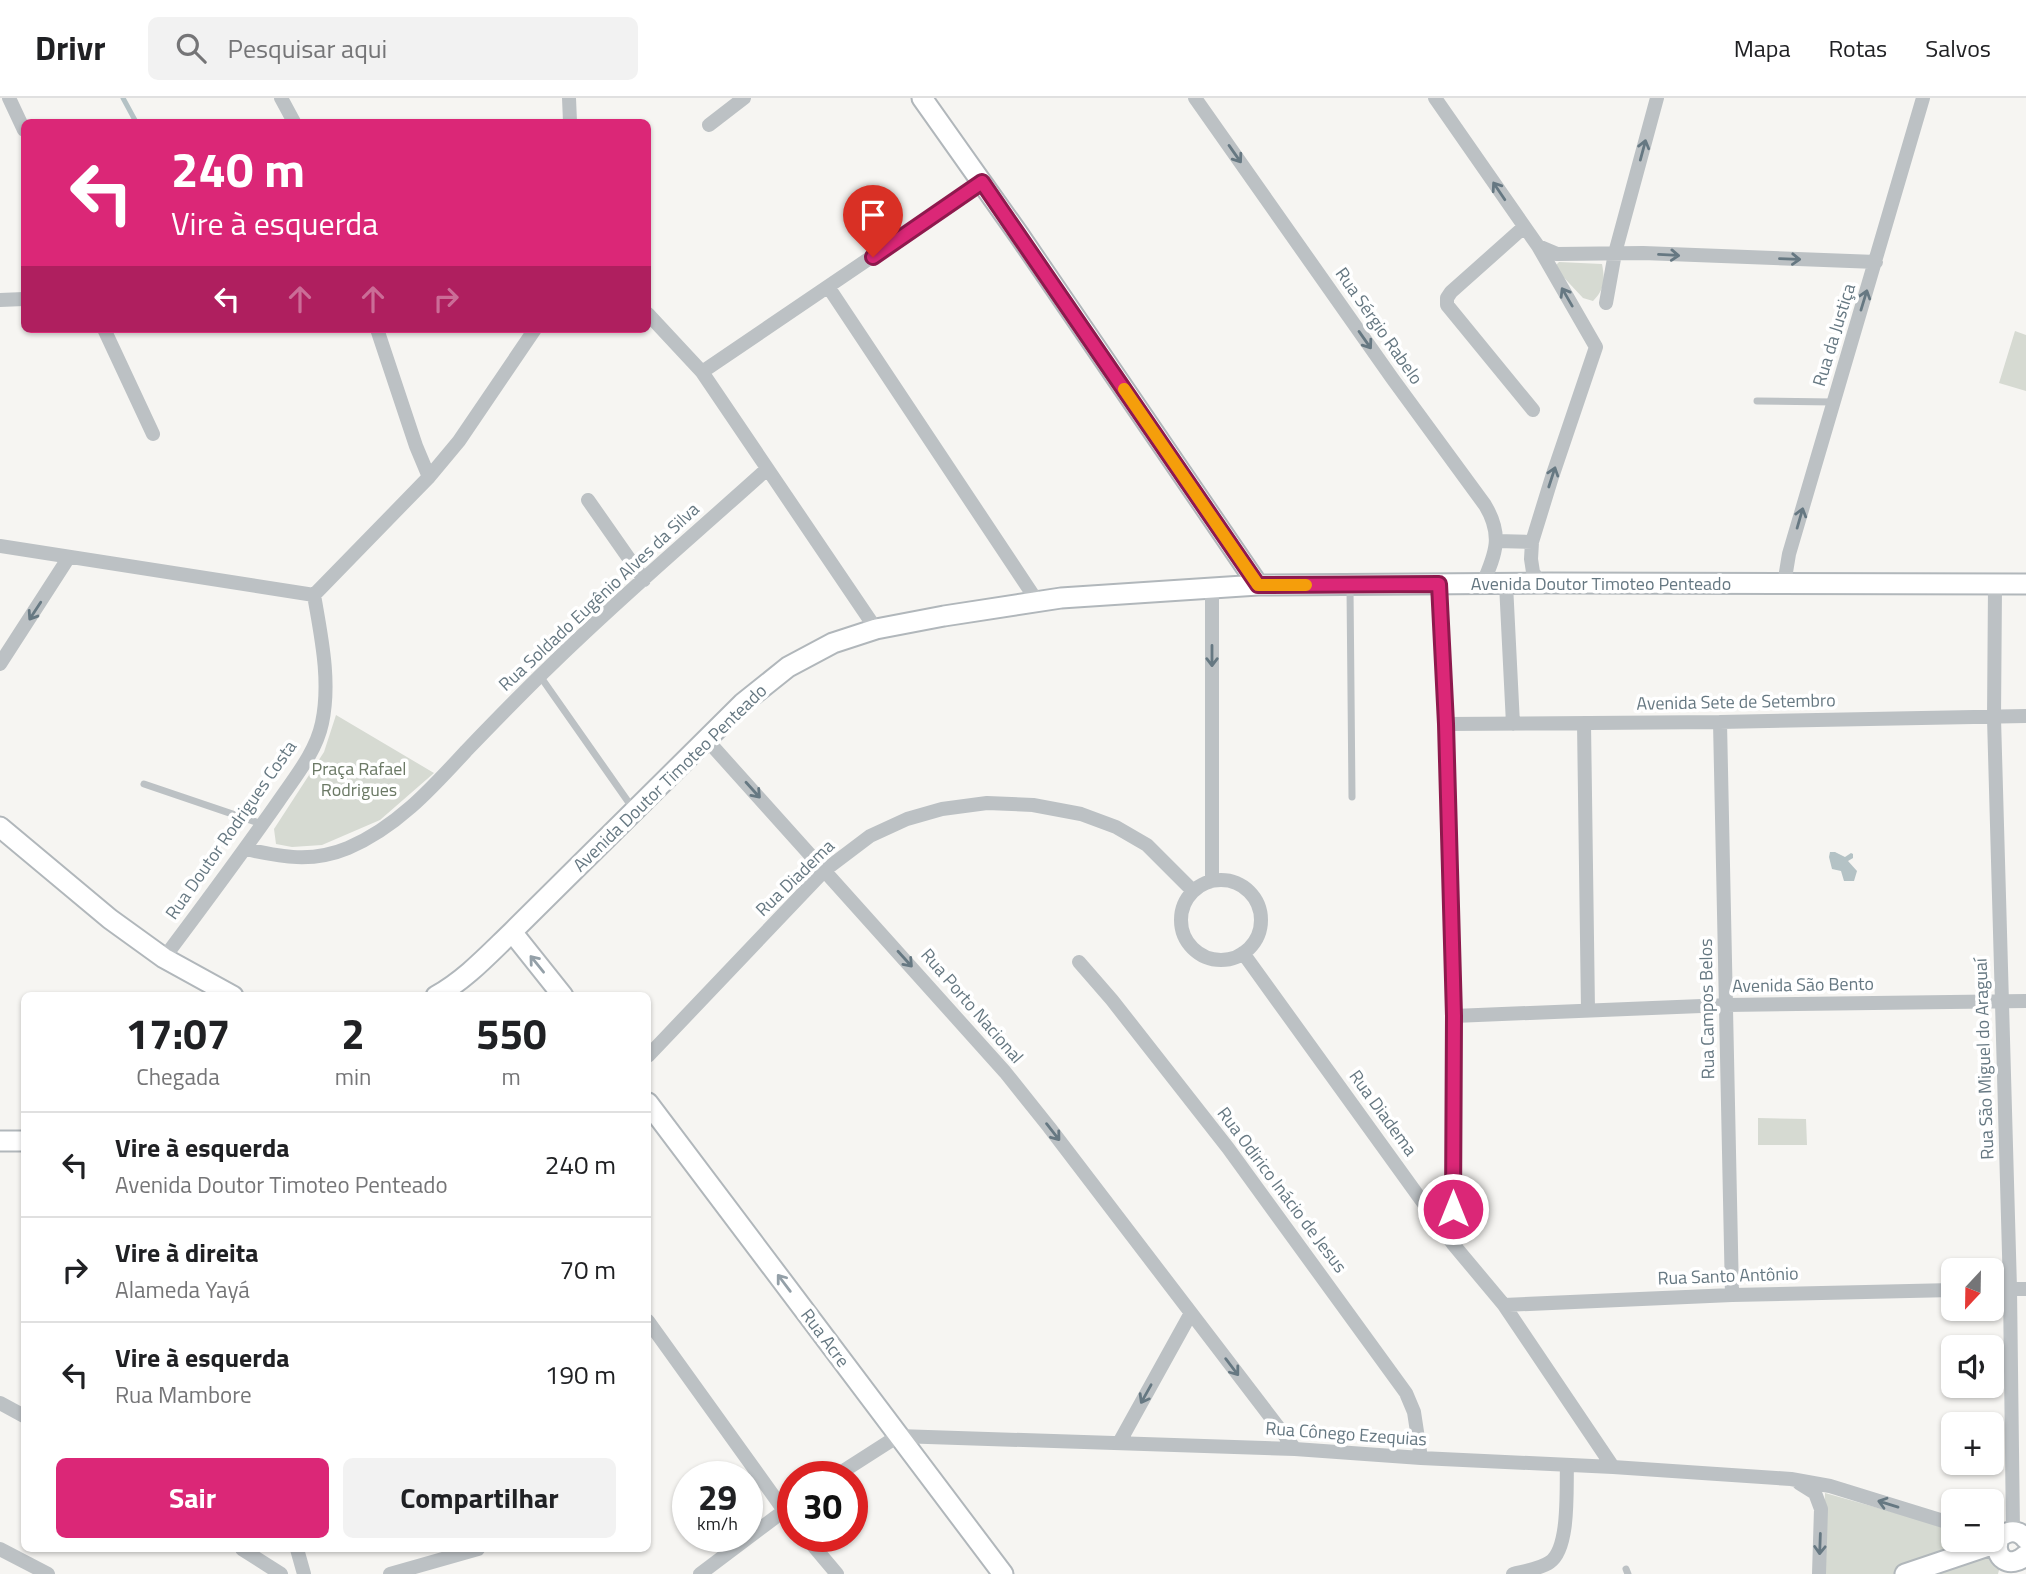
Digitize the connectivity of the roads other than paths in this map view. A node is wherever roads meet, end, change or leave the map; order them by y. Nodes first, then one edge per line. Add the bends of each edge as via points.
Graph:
1 (9, 98) edge
2 (281, 98) edge
3 (569, 98) edge
4 (744, 98) edge
5 (922, 98) edge
6 (1195, 98) edge
7 (1436, 98) edge
8 (1657, 98) edge
9 (1923, 98) edge
10 (292, 119) edge
11 (570, 119) edge
12 (21, 124) edge
13 (709, 125) dead end
14 (982, 182) junction
15 (1524, 227) junction
16 (1538, 246) junction
17 (1615, 253) junction
18 (1875, 262) junction
19 (829, 288) junction
20 (21, 299) edge
21 (0, 300) edge
22 (1606, 303) dead end
23 (651, 317) edge
24 (106, 333) edge
25 (378, 333) edge
26 (532, 333) edge
27 (702, 372) junction
28 (1757, 401) dead end
29 (1834, 402) junction
30 (1533, 410) dead end
31 (153, 434) dead end
32 (767, 469) junction
33 (429, 477) junction
34 (588, 500) dead end
35 (1497, 541) junction
36 (1532, 542) junction
37 (0, 546) edge
38 (69, 557) junction
39 (644, 580) junction
40 (1483, 583) junction
41 (1540, 583) junction
42 (1350, 584) junction
43 (1439, 584) junction
44 (1506, 584) junction
45 (1784, 584) junction
46 (2026, 584) edge
47 (1258, 585) junction
48 (1995, 586) junction
49 (1212, 587) junction
50 (314, 595) junction
51 (1037, 601) junction
52 (876, 629) junction
53 (0, 664) edge
54 (540, 676) junction
55 (2026, 716) edge
56 (1994, 718) junction
57 (1720, 722) junction
58 (1584, 723) junction
59 (1446, 724) junction
60 (1513, 724) junction
61 (707, 740) junction
62 (144, 784) dead end
63 (1352, 797) dead end
64 (634, 811) junction
65 (263, 824) junction
66 (0, 827) edge
67 (245, 849) junction
68 (825, 870) junction
69 (1212, 881) junction
70 (1193, 891) junction
71 (512, 933) junction
72 (1243, 953) junction
73 (164, 958) junction
74 (1079, 962) dead end
75 (226, 992) edge
76 (442, 992) edge
77 (560, 992) edge
78 (2026, 1001) edge
79 (2002, 1002) junction
80 (1726, 1005) junction
81 (1588, 1010) junction
82 (1454, 1016) junction
83 (651, 1053) edge
84 (651, 1106) edge
85 (0, 1141) edge
86 (21, 1141) edge
87 (1453, 1244) junction
88 (2004, 1289) edge
89 (2010, 1289) junction
90 (2026, 1289) edge
91 (1941, 1290) edge
92 (1732, 1295) junction
93 (1504, 1305) junction
94 (1191, 1313) junction
95 (651, 1325) edge
96 (0, 1403) edge
97 (21, 1414) edge
98 (898, 1436) junction
99 (1119, 1443) junction
100 (1295, 1449) junction
101 (1421, 1458) junction
102 (859, 1461) edge
103 (1567, 1465) junction
104 (1613, 1467) junction
105 (1791, 1479) junction
106 (777, 1492) edge
107 (777, 1515) edge
108 (1941, 1520) edge
109 (2011, 1537) edge
110 (0, 1549) edge
111 (247, 1552) edge
112 (298, 1552) edge
113 (467, 1552) edge
114 (818, 1552) edge
115 (2018, 1562) edge
116 (48, 1574) edge
117 (281, 1574) edge
118 (304, 1574) edge
119 (390, 1574) edge
120 (700, 1574) edge
121 (837, 1574) edge
122 (1003, 1574) edge
123 (1513, 1574) edge
124 (1819, 1574) edge
125 (1905, 1574) edge

1 - 12 street
2 - 10 street
3 - 11 street
4 - 13 street
5 - 14 main road
6 -> 35 street, Rua Sérgio Rabelo via 1485,505 1493,517
15 -> 7 street
17 -> 8 street
9 - 18 street, Rua da Justiça
14 - 19 street
14 - 47 main road
15 - 16 street
15 - 30 street via 1451,292 1447,305
16 - 17 street via 1557,254
36 -> 16 street via 1596,347
17 -> 18 street
17 - 22 street
29 -> 18 street, Rua da Justiça
19 - 27 street
19 - 51 street
20 - 21 street
23 - 27 street
24 - 31 street
25 - 33 street
26 - 33 street
27 - 32 street
28 - 29 lane
45 -> 29 street, Rua da Justiça
32 - 39 street, Rua Soldado Eugênio Alves da Silva
32 - 52 street
33 - 50 street
34 - 39 street
35 - 36 street
35 - 40 street
36 - 41 street via 1533,572
37 - 38 street
38 - 50 street
38 -> 53 street
39 - 54 street, Rua Soldado Eugênio Alves da Silva
40 - 43 main road, Avenida Doutor Timoteo Penteado
40 - 44 main road, Avenida Doutor Timoteo Penteado
41 - 44 main road, Avenida Doutor Timoteo Penteado
41 - 45 main road, Avenida Doutor Timoteo Penteado
42 - 43 main road, Avenida Doutor Timoteo Penteado
42 - 47 main road, Avenida Doutor Timoteo Penteado
42 - 63 lane
43 - 59 street
44 - 60 street
45 - 48 main road, Avenida Doutor Timoteo Penteado
46 - 48 main road, Avenida Doutor Timoteo Penteado
47 - 49 main road, Avenida Doutor Timoteo Penteado
48 - 56 street, Rua São Miguel do Araguaí
49 - 51 main road, Avenida Doutor Timoteo Penteado
49 -> 69 street
50 - 65 street, Rua Doutor Rodrigues Costa via 326,694 322,725 309,756
51 - 52 main road, Avenida Doutor Timoteo Penteado
52 - 61 main road, Avenida Doutor Timoteo Penteado via 833,643 789,667 743,703
54 - 64 lane
54 - 67 street, Rua Soldado Eugênio Alves da Silva via 426,794 381,831 321,857 288,858
55 - 56 street, Avenida Sete de Setembro
56 - 57 street, Avenida Sete de Setembro
56 - 79 street, Rua São Miguel do Araguaí
57 - 58 street, Avenida Sete de Setembro
57 - 80 street, Rua Campos Belos
58 - 60 street, Avenida Sete de Setembro
58 - 81 street
59 - 60 street, Avenida Sete de Setembro
59 - 82 street
61 - 64 main road, Avenida Doutor Timoteo Penteado
61 -> 68 street, Rua Porto Nacional
62 - 65 lane
64 - 71 main road, Avenida Doutor Timoteo Penteado
65 - 67 street, Rua Doutor Rodrigues Costa
66 - 73 main road
67 - 73 street, Rua Doutor Rodrigues Costa
68 - 70 street, Rua Diadema via 870,835 907,819 987,803 1021,804 1081,814 1116,827 1147,845
68 - 83 street, Rua Diadema
68 -> 94 street, Rua Porto Nacional via 1004,1072
69 - 70 street
69 - 72 street via 1240,884 1258,905 1259,932
70 - 72 street via 1185,901 1181,927 1194,949 1218,960
71 - 76 main road, Avenida Doutor Timoteo Penteado
77 -> 71 main road
72 - 87 street, Rua Diadema
73 - 75 main road
74 - 101 street, Rua Odirico Inácio de Jesus via 1228,1148 1401,1385 1414,1412
78 - 79 street, Avenida São Bento
79 - 80 street, Avenida São Bento
79 - 89 street, Rua São Miguel do Araguaí
80 - 81 street, Avenida São Bento
80 - 92 street, Rua Campos Belos
81 - 82 street, Avenida São Bento
82 - 87 street
98 -> 84 main road, Rua Acre
85 - 86 main road
87 - 93 street, Rua Diadema
88 - 89 street
89 - 90 street
89 - 109 street, Rua São Miguel do Araguaí
91 - 92 street, Rua Santo Antônio
92 - 93 street, Rua Santo Antônio
93 - 104 street, Rua Diadema
94 -> 99 street
94 -> 100 street, Rua Porto Nacional
95 - 106 street
96 - 97 street
98 - 99 street, Rua Cônego Ezequias
98 - 102 street
98 - 122 main road, Rua Acre
99 - 100 street, Rua Cônego Ezequias
100 - 101 street, Rua Cônego Ezequias
101 - 103 street, Rua Cônego Ezequias
103 - 104 street, Rua Cônego Ezequias
103 - 123 street via 1559,1552 1541,1567
104 - 105 street, Rua Cônego Ezequias
108 -> 105 street, Rua Cônego Ezequias via 1830,1486
105 -> 124 street via 1815,1493 1821,1510
107 - 120 street
109 - 115 main road via 1998,1553 2005,1560
109 - 125 main road
110 - 116 street
111 - 117 street
112 - 118 street
113 - 119 street
114 - 121 street

